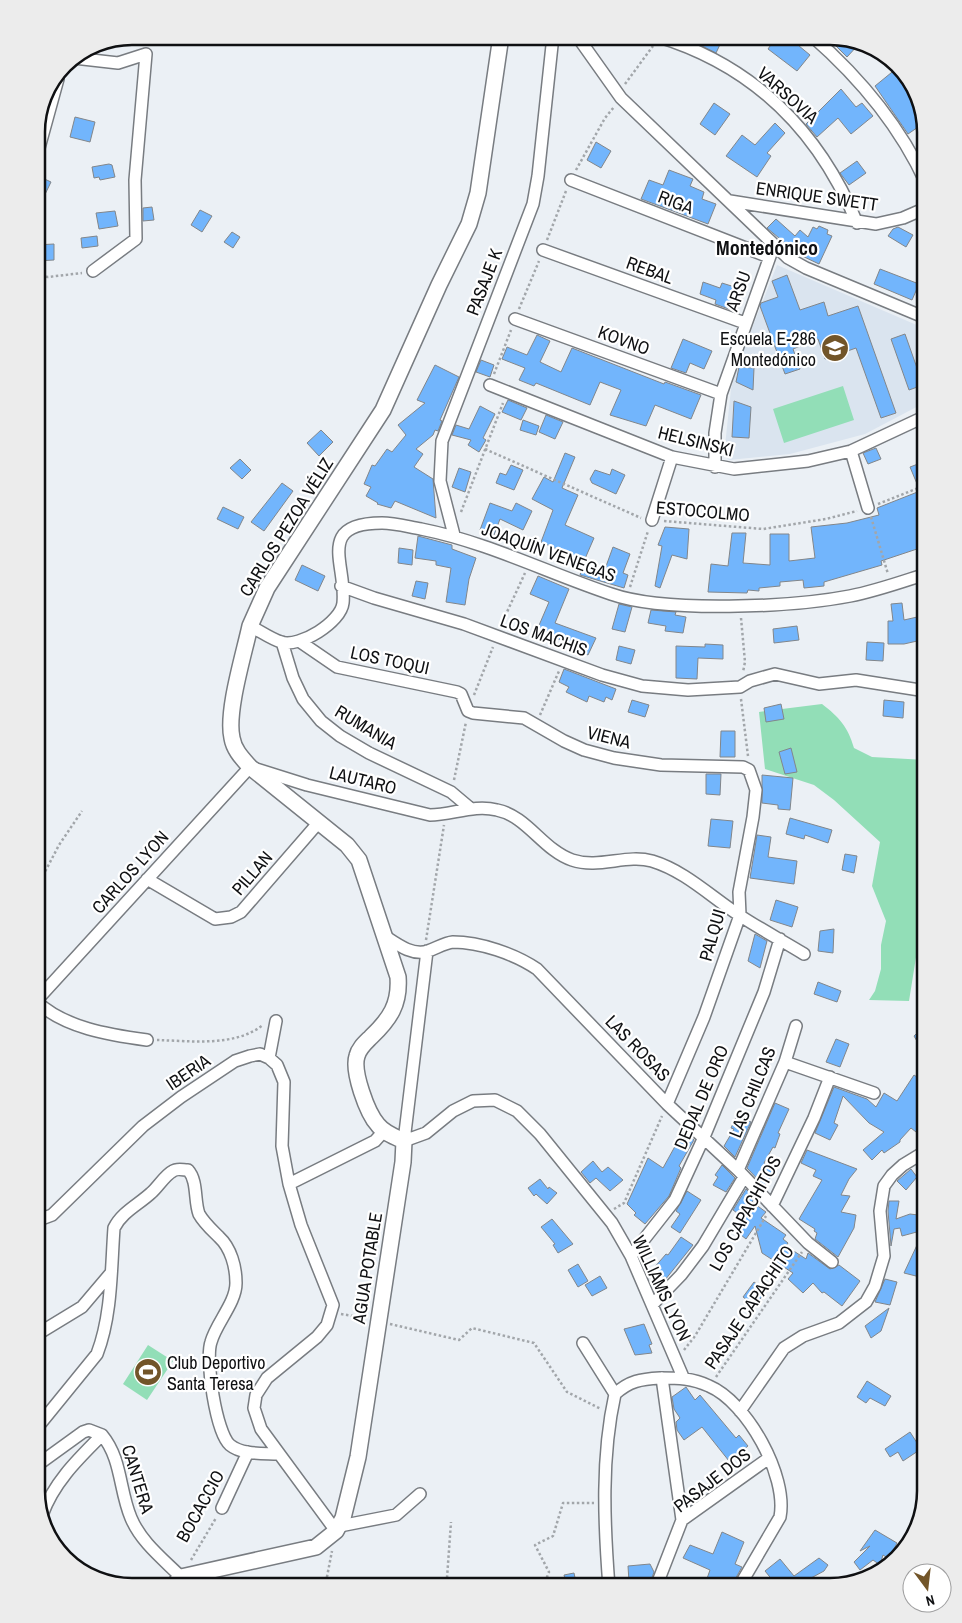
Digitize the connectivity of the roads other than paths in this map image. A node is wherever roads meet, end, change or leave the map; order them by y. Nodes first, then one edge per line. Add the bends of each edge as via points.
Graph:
1 (501, 45) edge
2 (552, 45) edge
3 (584, 45) edge
4 (680, 45) edge
5 (822, 45) edge
6 (85, 59) edge
7 (54, 95) edge
8 (45, 126) edge
9 (917, 168) edge
10 (571, 180) road end
11 (730, 201) junction
12 (917, 212) edge
13 (857, 222) junction
14 (774, 245) junction
15 (543, 250) road end
16 (769, 257) junction
17 (93, 271) road end
18 (917, 314) edge
19 (515, 318) road end
20 (745, 323) junction
21 (490, 385) road end
22 (721, 394) junction
23 (917, 420) edge
24 (851, 451) junction
25 (672, 457) junction
26 (715, 467) junction
27 (868, 508) road end
28 (652, 520) road end
29 (454, 535) junction
30 (917, 577) edge
31 (341, 586) junction
32 (250, 626) junction
33 (282, 642) junction
34 (299, 642) junction
35 (917, 690) edge
36 (468, 711) joint
37 (250, 767) junction
38 (749, 770) joint
39 (470, 808) junction
40 (320, 822) junction
41 (147, 879) junction
42 (740, 915) junction
43 (386, 937) junction
44 (780, 939) junction
45 (427, 951) junction
46 (804, 954) dead end
47 (45, 991) edge
48 (45, 1009) edge
49 (276, 1020) road end
50 (796, 1026) dead end
51 (147, 1040) road end
52 (269, 1058) junction
53 (785, 1062) junction
54 (830, 1077) junction
55 (874, 1093) dead end
56 (667, 1104) junction
57 (384, 1132) junction
58 (704, 1137) junction
59 (404, 1141) junction
60 (917, 1156) edge
61 (741, 1173) junction
62 (289, 1184) junction
63 (772, 1206) junction
64 (45, 1217) edge
65 (630, 1256) junction
66 (832, 1262) dead end
67 (110, 1274) junction
68 (652, 1305) junction
69 (45, 1329) edge
70 (584, 1343) dead end
71 (683, 1377) junction
72 (662, 1378) junction
73 (615, 1394) junction
74 (740, 1411) junction
75 (45, 1418) edge
76 (102, 1435) junction
77 (248, 1452) junction
78 (278, 1454) junction
79 (769, 1458) junction
80 (45, 1459) edge
81 (420, 1494) dead end
82 (46, 1503) edge
83 (222, 1508) road end
84 (682, 1520) junction
85 (338, 1529) junction
86 (173, 1578) edge
87 (192, 1578) edge
88 (608, 1578) edge
89 (659, 1578) edge
90 (744, 1578) edge

1 - 32 main road, CARLOS PEZOA VÉLIZ via 478,193 469,224 438,285 383,410 267,588
2 - 29 street, PASAJE K via 533,204 442,441 440,481
3 - 11 street via 620,95
4 - 13 street, VARSOVIA via 728,68 780,107 822,154
5 - 9 street via 871,96
6 - 17 street via 118,64 146,54 135,180 136,239
7 - 8 street
10 - 16 street, RIGA
11 - 13 street, ENRIQUE SWETT
11 - 14 street
12 - 13 street, ENRIQUE SWETT via 894,221 876,224
14 - 16 street, ARSU
14 - 18 street via 806,268
15 - 20 street, REBAL
16 - 20 street, ARSU
19 - 22 street, KOVNO
20 - 22 street, ARSU
21 - 25 street, HELSINSKI
22 - 26 street, ARSU via 715,433
23 - 24 street, HELSINSKI
24 - 26 street, HELSINSKI via 756,468
24 - 27 street
25 - 26 street, HELSINSKI
25 - 28 street
29 - 30 street, JOAQUÍN VENEGAS via 627,598 675,604 808,601 851,596
29 - 31 street, JOAQUÍN VENEGAS via 385,523 355,526 347,532 338,551
31 - 34 street, JOAQUÍN VENEGAS via 343,603 338,614
31 - 35 street, LOS MACHIS via 464,624 602,675 642,686 688,690 740,686 774,674 820,684 856,680
32 - 33 street
32 - 37 main road, CARLOS PEZOA VÉLIZ via 230,720 234,746
33 - 34 street
33 - 39 street, RUMANIA via 303,700 321,721 369,753 451,792
34 - 36 street, LOS TOQUI via 337,667 457,692
36 - 38 street, VIENA via 478,715 510,715 536,724 584,750 614,758 661,765 743,767
37 - 39 street, LAUTARO via 307,785 430,815 445,815
37 - 40 main road, CARLOS PEZOA VÉLIZ
37 - 41 street, CARLOS LYON
38 - 42 street, PALQUI via 756,790 739,892
39 - 42 street, LAUTARO via 508,812 556,852 583,864 636,860 663,865
40 - 41 street, PILLAN via 241,912 231,917 215,919
40 - 43 main road, CARLOS PEZOA VÉLIZ via 359,860
41 - 47 street, CARLOS LYON
42 - 44 street
42 - 56 street, PALQUI via 704,1017
43 - 45 street via 408,949
43 - 57 main road, CARLOS PEZOA VÉLIZ via 398,977 396,1006 360,1049 355,1067 372,1116
44 - 46 street
44 - 58 street, DEDAL DE ORO via 764,992
45 - 56 street, LAS ROSAS via 453,942 504,952 524,960 559,991
45 - 59 street, AGUA POTABLE
48 - 51 street via 86,1027
49 - 52 street
50 - 53 street, LAS CHILCAS
52 - 62 street via 277,1065 284,1082 282,1146
52 - 64 street, IBERIA via 260,1054 235,1061 181,1097 142,1126 52,1215
53 - 54 street
53 - 61 street, LAS CHILCAS
54 - 55 street
54 - 63 street, LOS CAPACHITOS
56 - 58 street, LAS ROSAS
57 - 59 main road
57 - 62 street via 375,1141
58 - 61 street, LAS ROSAS
58 - 65 street, DEDAL DE ORO via 675,1200
59 - 65 street, WILLIAMS LYON via 426,1133 453,1111 473,1101 495,1100 506,1104 540,1134 606,1214
59 - 85 main road, AGUA POTABLE via 358,1457
60 - 74 street via 892,1174 884,1186 880,1211 884,1256 875,1286 866,1302 839,1323 803,1336 784,1348
61 - 63 street, LAS ROSAS
61 - 68 street, LAS CHILCAS via 703,1246
62 - 78 street via 301,1225 332,1297 332,1313 316,1337 267,1378 256,1394 256,1417
63 - 66 street, LAS ROSAS
65 - 68 street, WILLIAMS LYON
67 - 69 street via 82,1307
67 - 75 street via 106,1319 97,1354
67 - 77 street via 114,1228 118,1221 152,1193 171,1172 188,1170 200,1216 224,1242 233,1262 236,1288 211,1342 210,1362 225,1439
68 - 71 street, WILLIAMS LYON
70 - 73 street
71 - 72 street
71 - 74 street via 710,1386
72 - 73 street via 634,1380
72 - 84 street
73 - 88 street via 606,1456 604,1523
74 - 79 street via 756,1432
76 - 80 street via 89,1430 83,1432
76 - 82 street via 74,1463
76 - 86 street, CANTERA via 114,1454 126,1506 140,1536
77 - 78 street
77 - 83 street, BOCACCIO
78 - 85 street
79 - 84 street, PASAJE DOS
79 - 90 street via 781,1495 780,1517
81 - 85 street via 396,1515
84 - 89 street, PASAJE DOS
85 - 87 main road via 316,1547

